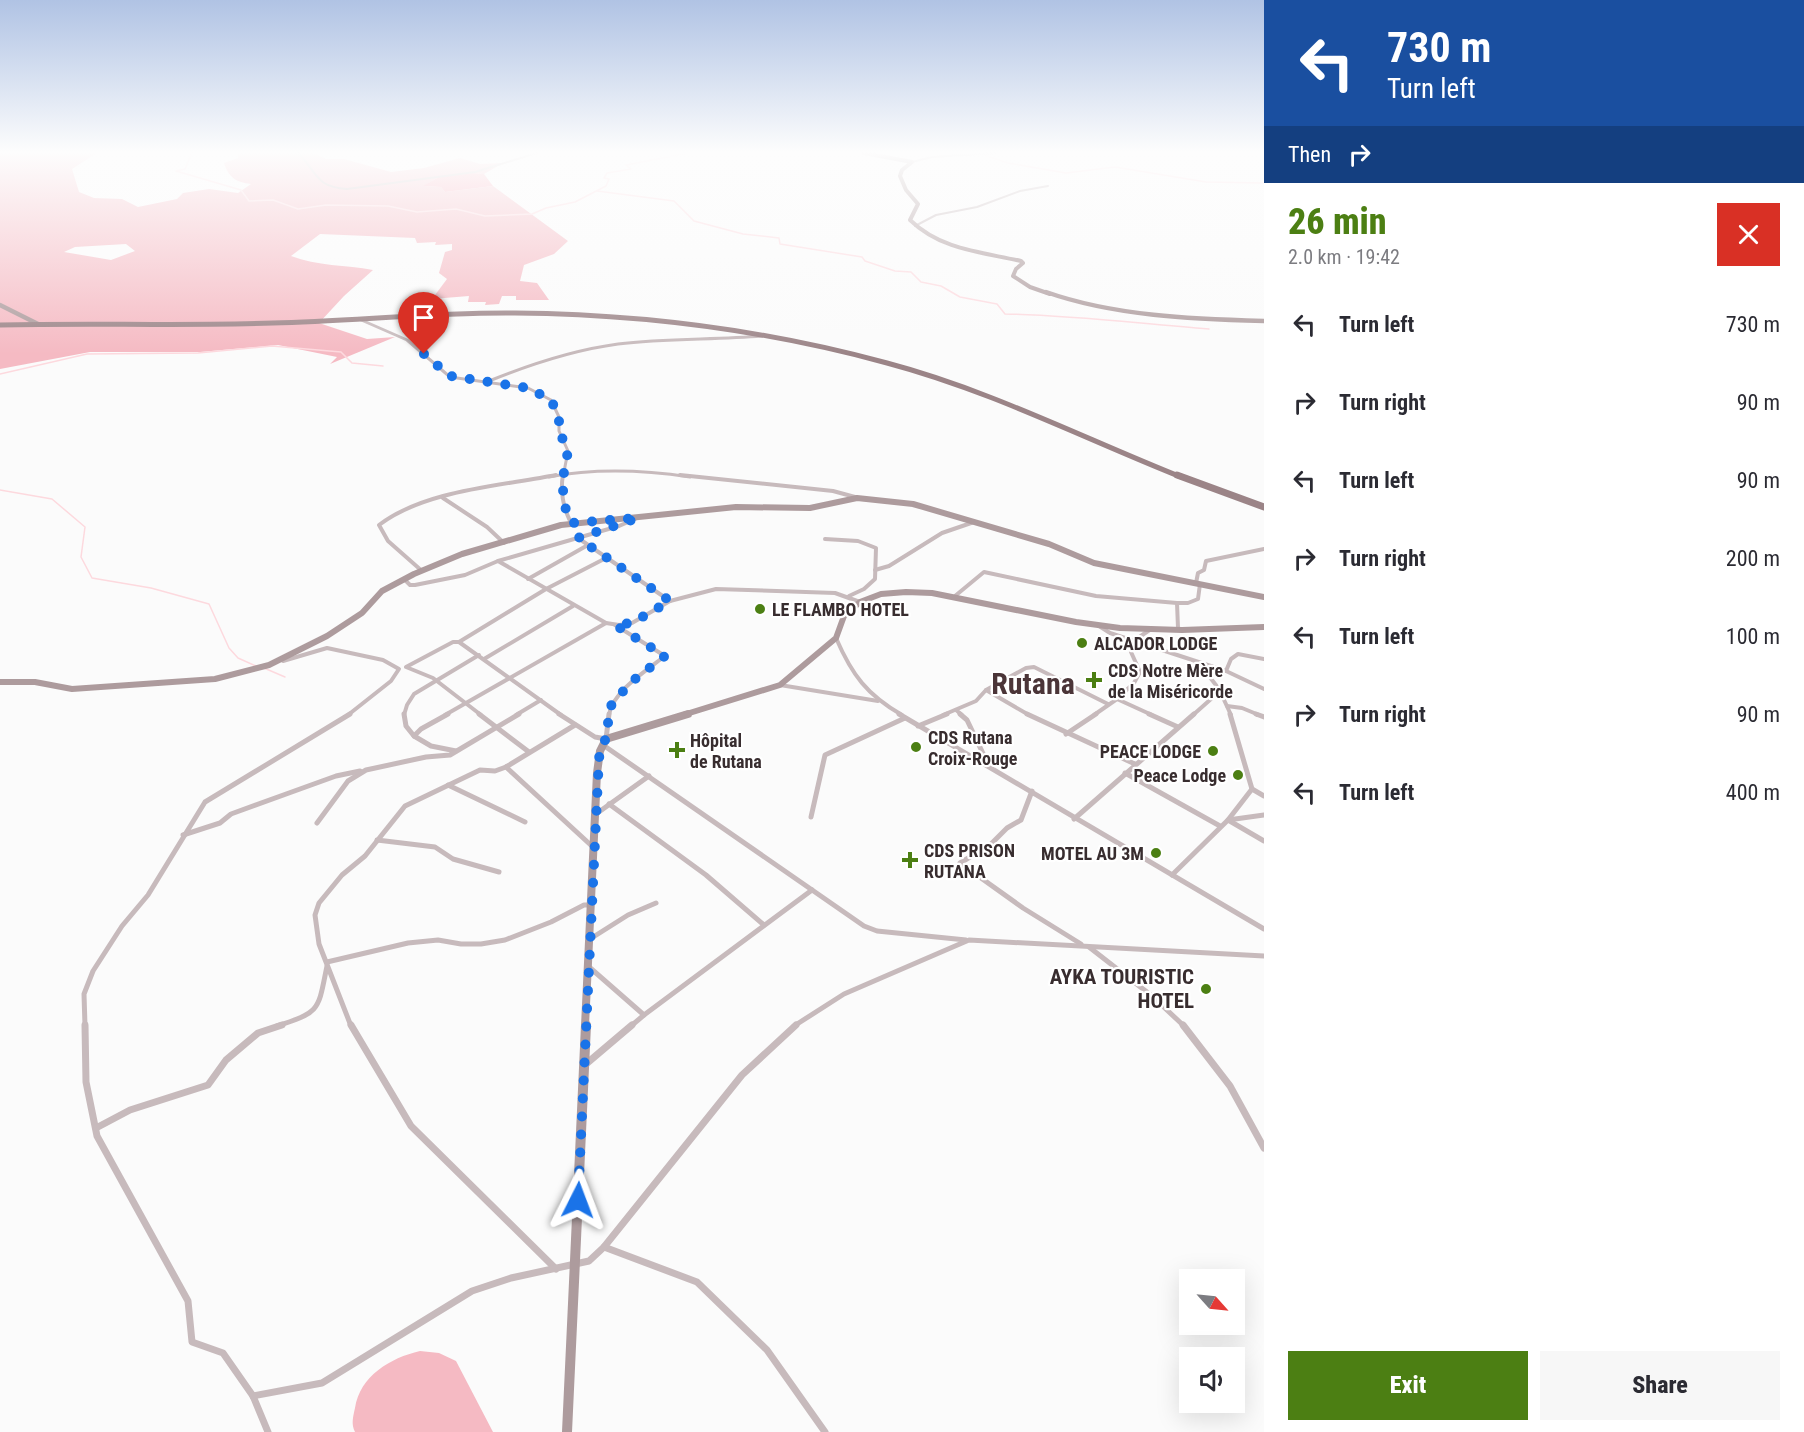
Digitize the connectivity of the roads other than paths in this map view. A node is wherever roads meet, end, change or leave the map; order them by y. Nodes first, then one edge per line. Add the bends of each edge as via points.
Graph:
1 (910, 220) edge
2 (927, 220) edge
3 (915, 226) junction
4 (0, 305) edge
5 (359, 319) junction
6 (1264, 321) edge
7 (38, 324) junction
8 (0, 325) edge
9 (762, 336) junction
10 (489, 381) junction
11 (562, 474) junction
12 (443, 498) junction
13 (857, 498) junction
14 (1264, 507) edge
15 (638, 518) junction
16 (977, 522) junction
17 (572, 523) junction
18 (578, 538) junction
19 (825, 539) dead end
20 (504, 543) junction
21 (588, 545) junction
22 (1264, 549) edge
23 (608, 556) junction
24 (498, 561) junction
25 (875, 570) junction
26 (422, 571) junction
27 (404, 579) junction
28 (528, 579) junction
29 (1198, 584) junction
30 (546, 589) junction
31 (849, 596) junction
32 (955, 596) junction
33 (1264, 597) edge
34 (670, 601) junction
35 (860, 602) junction
36 (1176, 603) junction
37 (573, 606) junction
38 (606, 623) junction
39 (615, 625) junction
40 (1099, 626) junction
41 (1264, 627) edge
42 (1178, 628) junction
43 (1151, 629) junction
44 (836, 638) junction
45 (1135, 640) junction
46 (459, 642) junction
47 (481, 657) junction
48 (1264, 659) edge
49 (1197, 660) junction
50 (269, 665) junction
51 (1227, 671) junction
52 (510, 677) junction
53 (437, 681) junction
54 (0, 682) edge
55 (780, 685) junction
56 (1264, 689) edge
57 (986, 690) junction
58 (1220, 691) junction
59 (1117, 699) junction
60 (541, 700) junction
61 (878, 701) junction
62 (465, 703) junction
63 (1108, 704) junction
64 (1226, 706) junction
65 (956, 710) junction
66 (1264, 717) edge
67 (905, 718) junction
68 (575, 724) junction
69 (918, 726) junction
70 (496, 727) junction
71 (1178, 727) junction
72 (1066, 734) junction
73 (414, 736) junction
74 (604, 741) junction
75 (456, 752) junction
76 (529, 752) junction
77 (1135, 764) junction
78 (988, 765) junction
79 (506, 766) junction
80 (366, 770) junction
81 (1125, 772) junction
82 (649, 776) junction
83 (448, 784) junction
84 (1252, 789) junction
85 (1032, 791) junction
86 (1264, 796) edge
87 (609, 804) junction
88 (596, 814) junction
89 (1264, 815) edge
90 (811, 817) dead end
91 (1074, 819) junction
92 (1228, 820) junction
93 (525, 822) dead end
94 (317, 823) dead end
95 (1220, 826) junction
96 (183, 835) junction
97 (377, 840) junction
98 (1264, 841) edge
99 (594, 848) junction
100 (499, 872) dead end
101 (1172, 875) junction
102 (812, 890) junction
103 (656, 903) dead end
104 (592, 905) junction
105 (764, 925) junction
106 (1264, 929) edge
107 (590, 939) junction
108 (969, 940) junction
109 (1087, 946) junction
110 (1264, 956) edge
111 (328, 962) junction
112 (588, 966) junction
113 (644, 1016) junction
114 (584, 1066) junction
115 (96, 1128) junction
116 (1264, 1148) edge
117 (604, 1247) junction
118 (574, 1264) junction
119 (556, 1269) junction
120 (254, 1396) junction
121 (268, 1432) edge
122 (567, 1432) edge
123 (825, 1432) edge

1 - 3 street
2 - 3 street
3 - 6 street via 930,237 980,255 1022,261 1013,273 1016,279 1057,297 1198,317
4 - 7 street
5 - 7 main road via 244,324
5 - 9 main road via 565,314 663,321
5 - 10 street via 407,340 445,374 476,382
7 - 8 main road
9 - 10 street via 615,344 518,369
9 - 14 main road via 868,358 972,389 1189,480
10 - 11 street via 528,388 551,400 568,451
11 - 12 street
11 - 13 street via 646,470 833,491
11 - 17 street via 566,511
12 - 20 street
12 - 26 street via 417,504 379,525 388,541
13 - 15 street via 810,508 736,507
13 - 16 street via 914,504
15 - 17 street
15 - 18 street
16 - 25 street via 942,533 889,566
16 - 29 street via 1049,544 1094,563
17 - 20 street
18 - 21 street
18 - 24 street
19 - 25 street via 871,544 876,548
20 - 26 street via 462,554
21 - 23 street
21 - 28 street
22 - 29 street via 1206,561 1204,570 1198,573
23 - 30 street
23 - 34 street
24 - 27 street via 465,575 415,585
24 - 28 street
25 - 31 street via 875,579
26 - 27 street
27 - 50 street via 382,591 362,613 327,636
28 - 30 street
29 - 33 street
29 - 36 street via 1198,599
30 - 37 street
30 - 46 street
31 - 34 street via 716,589
31 - 35 street
32 - 35 street via 900,591
32 - 36 street via 984,572 1096,596
32 - 40 street
34 - 39 street via 632,623
35 - 44 street via 840,621
36 - 42 street
37 - 38 street
37 - 47 street
38 - 39 street
38 - 52 street
39 - 74 street via 665,656 630,683 610,707
40 - 43 street
40 - 45 street
41 - 42 street
42 - 43 street
43 - 45 street
44 - 55 street
44 - 61 street via 859,681
45 - 49 street
45 - 59 street via 1131,652 1140,672
46 - 47 street
46 - 53 street via 406,667
47 - 52 street
47 - 53 street
48 - 51 street via 1238,654 1231,659
49 - 51 street
49 - 58 street
50 - 54 street via 203,681 85,689
50 - 96 street via 327,648 383,660 399,669 392,681 343,719 205,802
51 - 56 street
52 - 60 street
52 - 62 street
53 - 62 street
53 - 73 street via 408,700 402,720
55 - 61 street
55 - 74 street
57 - 63 street via 1034,667
57 - 65 street via 976,701
57 - 72 street
58 - 64 street
58 - 71 street
59 - 63 street
59 - 71 street
60 - 68 street
60 - 70 street
61 - 67 street
62 - 70 street
62 - 73 street
63 - 72 street
64 - 66 street
64 - 84 street
65 - 69 street
65 - 78 street via 967,720
67 - 69 street
67 - 90 street via 825,755
68 - 74 street
68 - 76 street
69 - 78 street
70 - 75 street
70 - 76 street
71 - 77 street
72 - 77 street
73 - 75 street via 431,746
74 - 82 street
74 - 88 street
75 - 80 street
76 - 79 street
77 - 81 street
78 - 85 street
79 - 83 street via 495,771 480,770
79 - 99 street
80 - 94 street via 348,782
80 - 96 street via 336,776
81 - 91 street
81 - 95 street
82 - 87 street
82 - 102 street
83 - 93 street
83 - 97 street via 405,806
84 - 86 street
84 - 92 street
85 - 91 street
85 - 109 street via 1021,820 960,863 1075,942
87 - 88 street
87 - 105 street via 706,875
88 - 99 street
89 - 92 street
91 - 101 street
92 - 95 street
92 - 98 street
95 - 101 street
96 - 115 street via 148,895 103,954 84,994 86,1082
97 - 100 street via 435,847 453,859
97 - 111 street via 319,903 315,915 319,944
99 - 104 street
101 - 106 street
102 - 105 street
102 - 108 street via 877,931
103 - 107 street
104 - 107 street
104 - 111 street via 505,940 481,944 438,940 408,943
105 - 113 street
107 - 112 street
108 - 109 street
108 - 117 street via 844,994 794,1026 742,1075
109 - 110 street
109 - 116 street via 1185,1027 1209,1056 1252,1122
111 - 115 street via 320,1000 308,1016 258,1034 226,1060 208,1085 130,1110
111 - 119 street via 354,1033 411,1126
112 - 113 street
112 - 114 street
113 - 114 street
114 - 118 street
115 - 120 street via 189,1301 192,1342 223,1353
117 - 118 street via 589,1261
117 - 123 street via 697,1282 767,1350
118 - 119 street
118 - 122 street
119 - 120 street via 472,1291 322,1383
120 - 121 street

